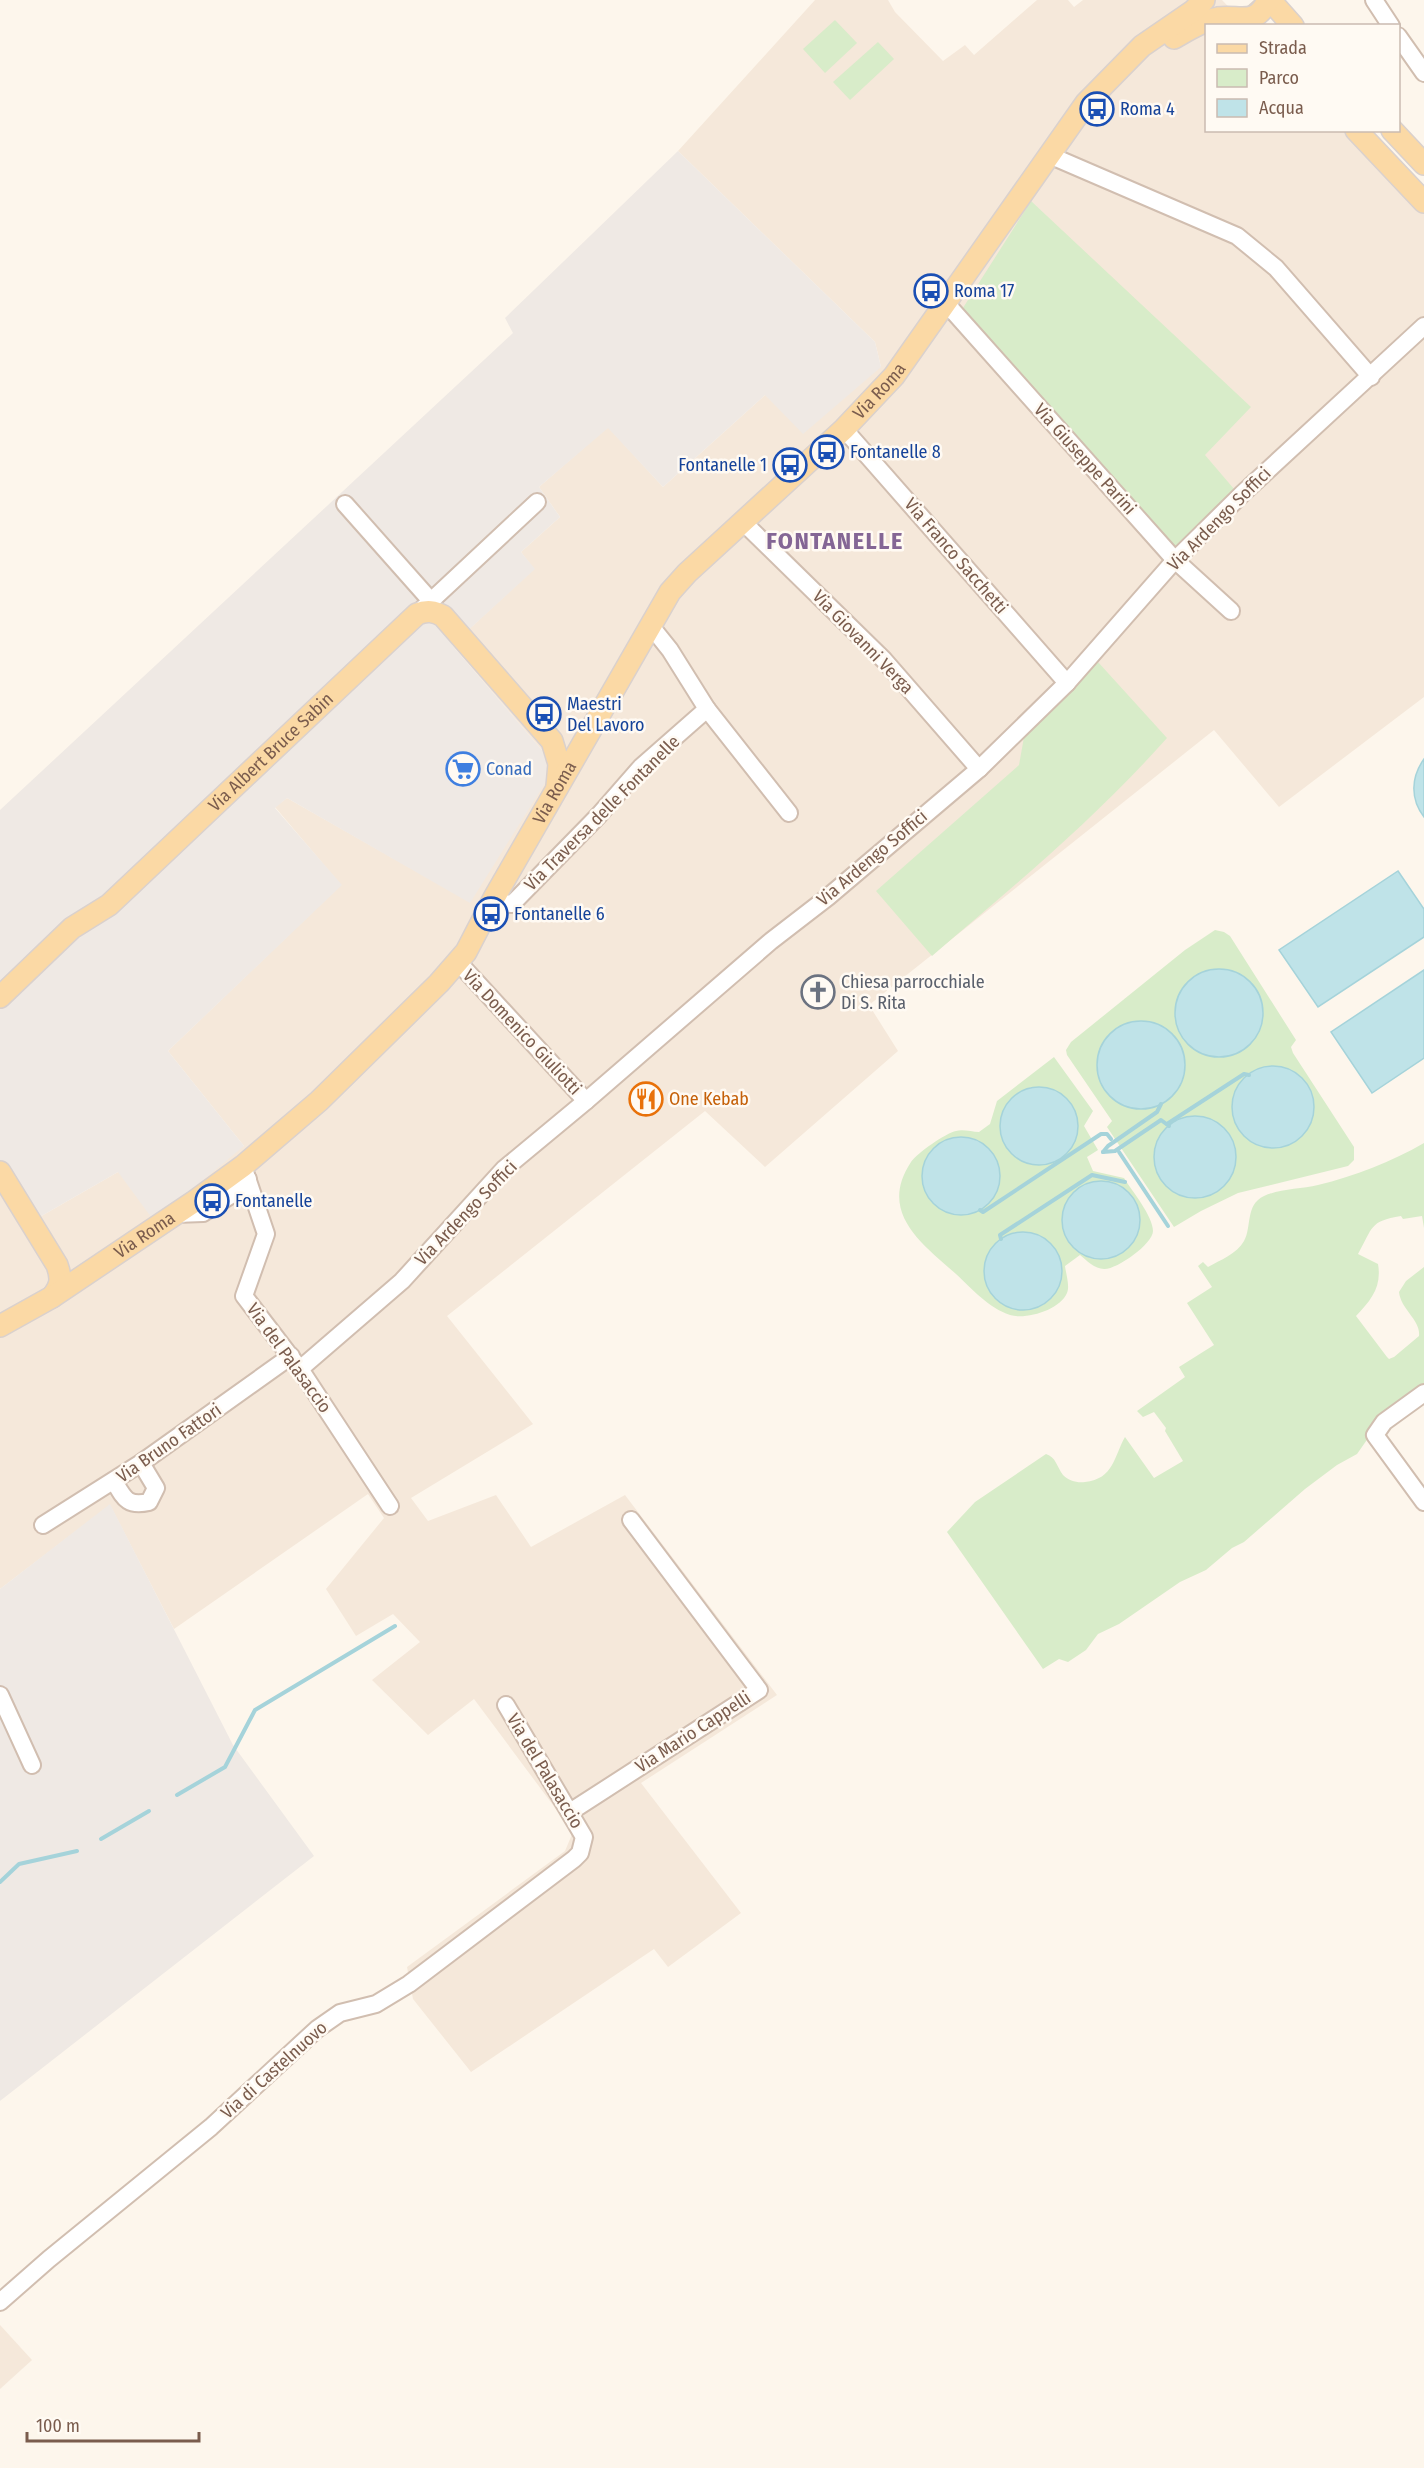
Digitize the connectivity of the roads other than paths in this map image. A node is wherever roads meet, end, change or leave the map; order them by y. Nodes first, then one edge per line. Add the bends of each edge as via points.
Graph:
1 (1204, 0) edge
2 (1210, 0) edge
3 (1379, 2) edge
4 (1260, 15) edge
5 (1287, 24) edge
6 (1390, 24) edge
7 (1400, 39) edge
8 (1121, 65) junction
9 (1424, 73) edge
10 (1358, 132) edge
11 (1378, 132) edge
12 (1394, 132) edge
13 (1048, 155) junction
14 (1424, 164) edge
15 (1424, 181) edge
16 (1424, 202) edge
17 (945, 302) junction
18 (1424, 326) edge
19 (1371, 376) junction
20 (844, 429) junction
21 (537, 502) dead end
22 (345, 504) dead end
23 (742, 521) junction
24 (1175, 560) junction
25 (430, 611) junction
26 (1231, 611) dead end
27 (650, 625) junction
28 (1067, 683) junction
29 (707, 709) junction
30 (593, 728) junction
31 (552, 741) junction
32 (979, 769) junction
33 (553, 799) junction
34 (789, 813) dead end
35 (494, 898) junction
36 (458, 962) junction
37 (0, 997) edge
38 (586, 1101) junction
39 (0, 1172) edge
40 (246, 1172) junction
41 (6, 1194) edge
42 (57, 1266) junction
43 (88, 1273) junction
44 (52, 1297) junction
45 (0, 1326) edge
46 (296, 1362) junction
47 (1424, 1393) edge
48 (141, 1463) junction
49 (114, 1481) junction
50 (1424, 1502) edge
51 (390, 1506) dead end
52 (631, 1520) dead end
53 (44, 1525) dead end
54 (0, 1695) edge
55 (506, 1705) dead end
56 (32, 1765) dead end
57 (570, 1812) junction
58 (584, 1837) joint
59 (0, 2302) edge

1 - 8 main road, Via Roma
2 - 4 main road via 1219,12
3 - 6 street
4 - 5 main road
4 - 8 main road, Via Roma via 1204,22
7 - 9 street
8 - 13 main road, Via Roma via 1086,103
10 - 16 main road
11 - 15 main road
12 - 14 main road
13 - 17 main road, Via Roma
13 - 19 street via 1237,236 1276,268
17 - 20 main road, Via Roma via 894,376
17 - 24 street, Via Giuseppe Parini
18 - 19 street, Via Ardengo Soffici
19 - 24 street, Via Ardengo Soffici
20 - 23 main road, Via Roma
20 - 28 street, Via Franco Sacchetti
21 - 25 street via 446,588
22 - 25 street
23 - 27 main road, Via Roma via 679,582
23 - 32 street, Via Giovanni Verga via 884,660
24 - 26 street, Via Giuseppe Parini
24 - 28 street, Via Ardengo Soffici
25 - 31 main road
25 - 37 main road, Via Albert Bruce Sabin via 109,905 72,928
27 - 29 street
27 - 30 main road, Via Roma
28 - 32 street, Via Ardengo Soffici
29 - 34 street
29 - 35 street, Via Traversa delle Fontanelle via 641,767 512,903
30 - 31 main road via 570,745
30 - 33 main road, Via Roma
31 - 33 main road via 560,773
32 - 38 street, Via Ardengo Soffici
33 - 35 main road, Via Roma
35 - 36 main road, Via Roma
36 - 38 street, Via Domenico Giuliotti
36 - 40 main road, Via Roma
38 - 46 street, Via Ardengo Soffici via 504,1169 402,1281
39 - 41 main road
40 - 43 main road, Via Roma
40 - 46 street, Via del Palasaccio via 266,1234 244,1296
41 - 42 main road
42 - 43 main road via 75,1275
42 - 44 main road via 61,1284
43 - 44 main road, Via Roma
44 - 45 main road, Via Roma
46 - 48 street, Via Bruno Fattori
46 - 51 street, Via del Palasaccio
47 - 50 street via 1384,1422 1375,1435
48 - 49 street, Via Bruno Fattori
48 - 49 street via 156,1488 149,1502 137,1504 126,1500
49 - 53 street, Via Bruno Fattori
52 - 57 street, Via Mario Cappelli via 759,1690
54 - 56 street
55 - 57 street, Via del Palasaccio
57 - 58 street, Via del Palasaccio
58 - 59 street, Via di Castelnuovo via 574,1859 409,1984 376,2004 340,2013 317,2029 211,2127

